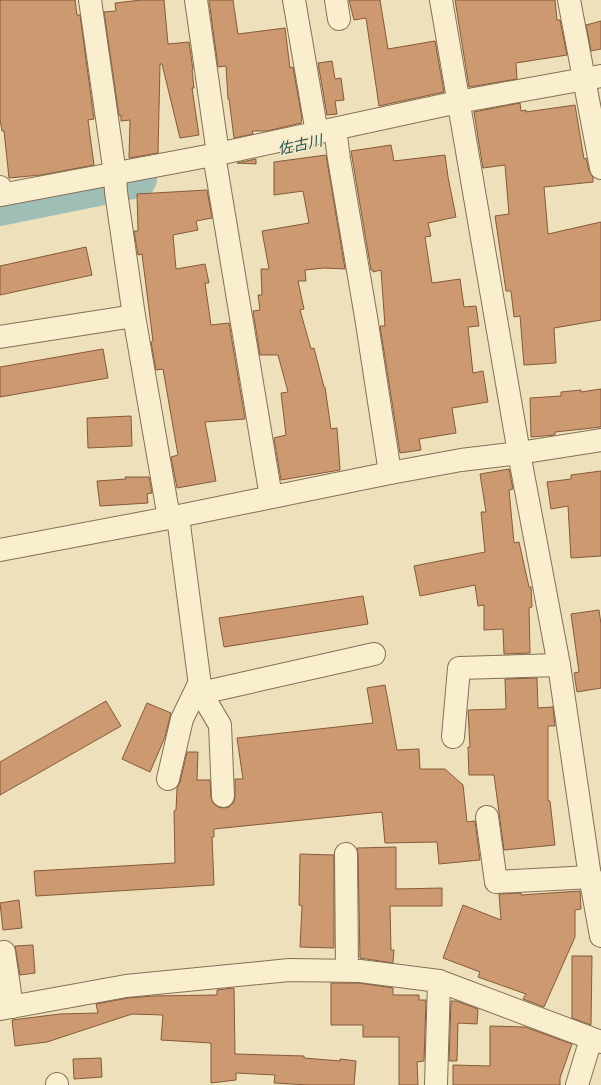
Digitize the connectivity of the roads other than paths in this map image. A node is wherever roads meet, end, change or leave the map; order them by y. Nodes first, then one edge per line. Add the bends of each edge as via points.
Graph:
1 (90, 0) edge
2 (196, 0) edge
3 (294, 0) edge
4 (440, 0) edge
5 (569, 0) edge
6 (589, 83) edge
7 (459, 108) junction
8 (331, 135) junction
9 (216, 159) junction
10 (601, 168) edge
11 (115, 182) junction
12 (0, 188) edge
13 (134, 316) junction
14 (0, 337) edge
15 (601, 440) edge
16 (519, 453) junction
17 (390, 472) junction
18 (271, 497) junction
19 (174, 518) junction
20 (0, 550) edge
21 (374, 654) dead end
22 (559, 665) junction
23 (200, 689) junction
24 (452, 737) dead end
25 (168, 779) dead end
26 (223, 796) dead end
27 (487, 817) dead end
28 (346, 854) dead end
29 (594, 871) edge
30 (601, 936) edge
31 (4, 952) dead end
32 (346, 970) junction
33 (439, 981) junction
34 (6, 1008) edge
35 (596, 1041) edge
36 (436, 1085) edge
37 (577, 1085) edge

1 - 11 street
2 - 9 street
3 - 8 street
4 - 7 street
5 - 6 street
6 - 7 street
6 - 10 street
7 - 8 street
7 - 16 street
8 - 9 street
8 - 17 street
9 - 11 street
9 - 18 street
11 - 12 street via 1,195
11 - 13 street
13 - 14 street
13 - 19 street
15 - 16 street
16 - 17 street
16 - 22 street
17 - 18 street
18 - 19 street
19 - 20 street
19 - 23 street
21 - 23 street
22 - 24 street via 459,668
22 - 29 street
23 - 25 street via 182,720
23 - 26 street via 220,725
27 - 29 street via 496,882
28 - 32 street
29 - 30 street
31 - 34 street
32 - 33 street
32 - 34 street via 289,970 126,986
33 - 35 street
33 - 36 street
35 - 37 street

